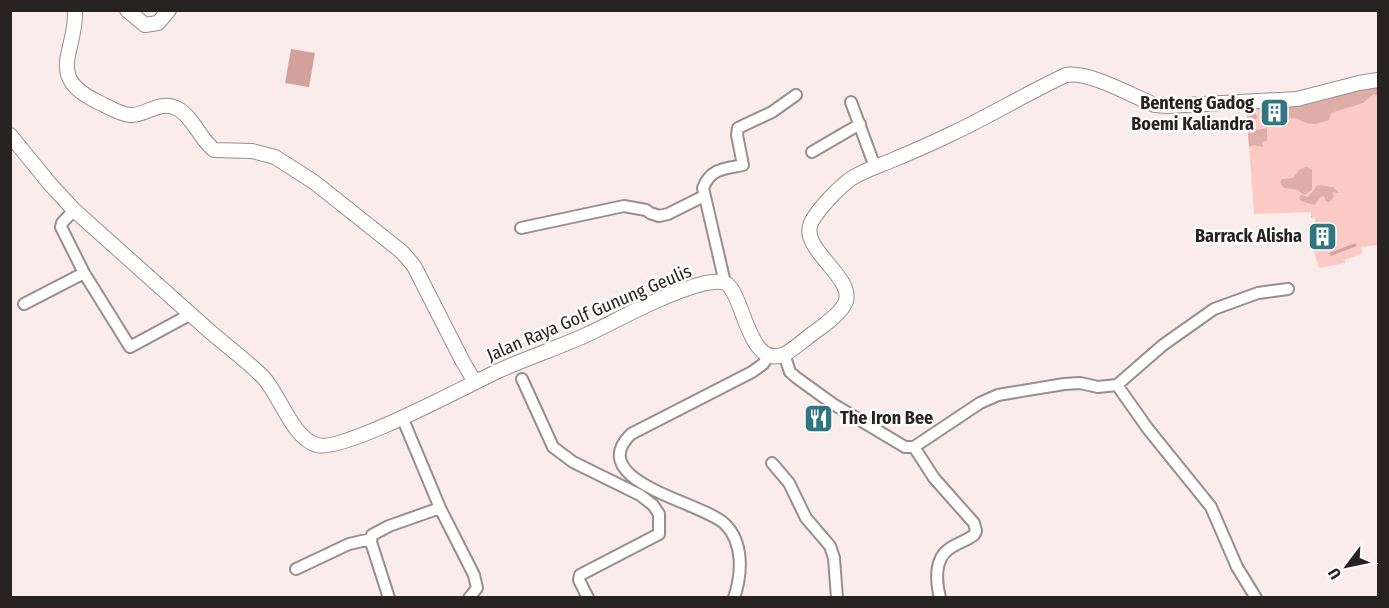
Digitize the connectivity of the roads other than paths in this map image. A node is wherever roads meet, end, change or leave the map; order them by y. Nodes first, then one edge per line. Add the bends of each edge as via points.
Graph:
1 (75, 10) edge
2 (127, 10) edge
3 (169, 10) edge
4 (1378, 80) edge
5 (796, 95) dead end
6 (852, 102) dead end
7 (860, 124) junction
8 (10, 135) edge
9 (812, 152) dead end
10 (875, 167) junction
11 (704, 196) junction
12 (74, 210) junction
13 (521, 228) dead end
14 (84, 273) junction
15 (725, 283) junction
16 (1288, 289) dead end
17 (24, 304) dead end
18 (190, 314) junction
19 (770, 354) junction
20 (784, 354) junction
21 (522, 379) dead end
22 (475, 382) junction
23 (1117, 385) junction
24 (402, 417) junction
25 (914, 447) junction
26 (772, 463) dead end
27 (625, 471) junction
28 (614, 483) junction
29 (440, 508) junction
30 (371, 538) junction
31 (296, 569) dead end
32 (389, 597) edge
33 (469, 597) edge
34 (588, 597) edge
35 (734, 597) edge
36 (837, 597) edge
37 (940, 597) edge
38 (1256, 597) edge

1 - 22 main road via 66,61 74,89 130,115 159,106 175,108 183,112 214,150 266,153 308,177 409,259
2 - 3 main road via 145,25 158,23
4 - 10 main road via 1290,100 1167,106 1069,74 988,117
5 - 11 street via 738,128 743,165 714,172 707,178
6 - 7 street
7 - 9 street
7 - 10 street
8 - 12 main road, Jalan Raya Golf Gunung Geulis
10 - 20 main road via 845,183 810,225 813,242 843,285 846,301 829,320
11 - 13 street via 659,216 624,206
11 - 15 street
12 - 14 street via 61,227
12 - 18 main road, Jalan Raya Golf Gunung Geulis
14 - 17 street
14 - 18 street via 130,347
15 - 19 main road via 731,288 755,342
15 - 22 main road, Jalan Raya Golf Gunung Geulis via 695,286
16 - 23 street via 1258,293 1214,309 1163,345
18 - 24 main road, Jalan Raya Golf Gunung Geulis via 264,378 295,427 313,444 343,442
19 - 20 main road
19 - 27 street via 752,372 631,434 619,451
20 - 25 street via 790,372 817,393 905,447
21 - 28 street via 553,447
22 - 24 main road, Jalan Raya Golf Gunung Geulis
23 - 25 street via 1064,384 998,395
23 - 38 street via 1211,507 1237,567
24 - 29 street
25 - 37 street via 976,528 974,535 943,554 937,573
26 - 36 street via 789,483 809,522 830,546
27 - 28 street
27 - 35 street via 633,479 724,523 738,548 739,583
28 - 34 street via 653,505 661,527 659,534 580,575
29 - 30 street via 374,533
29 - 33 street via 474,575 477,588
30 - 31 street
30 - 32 street

